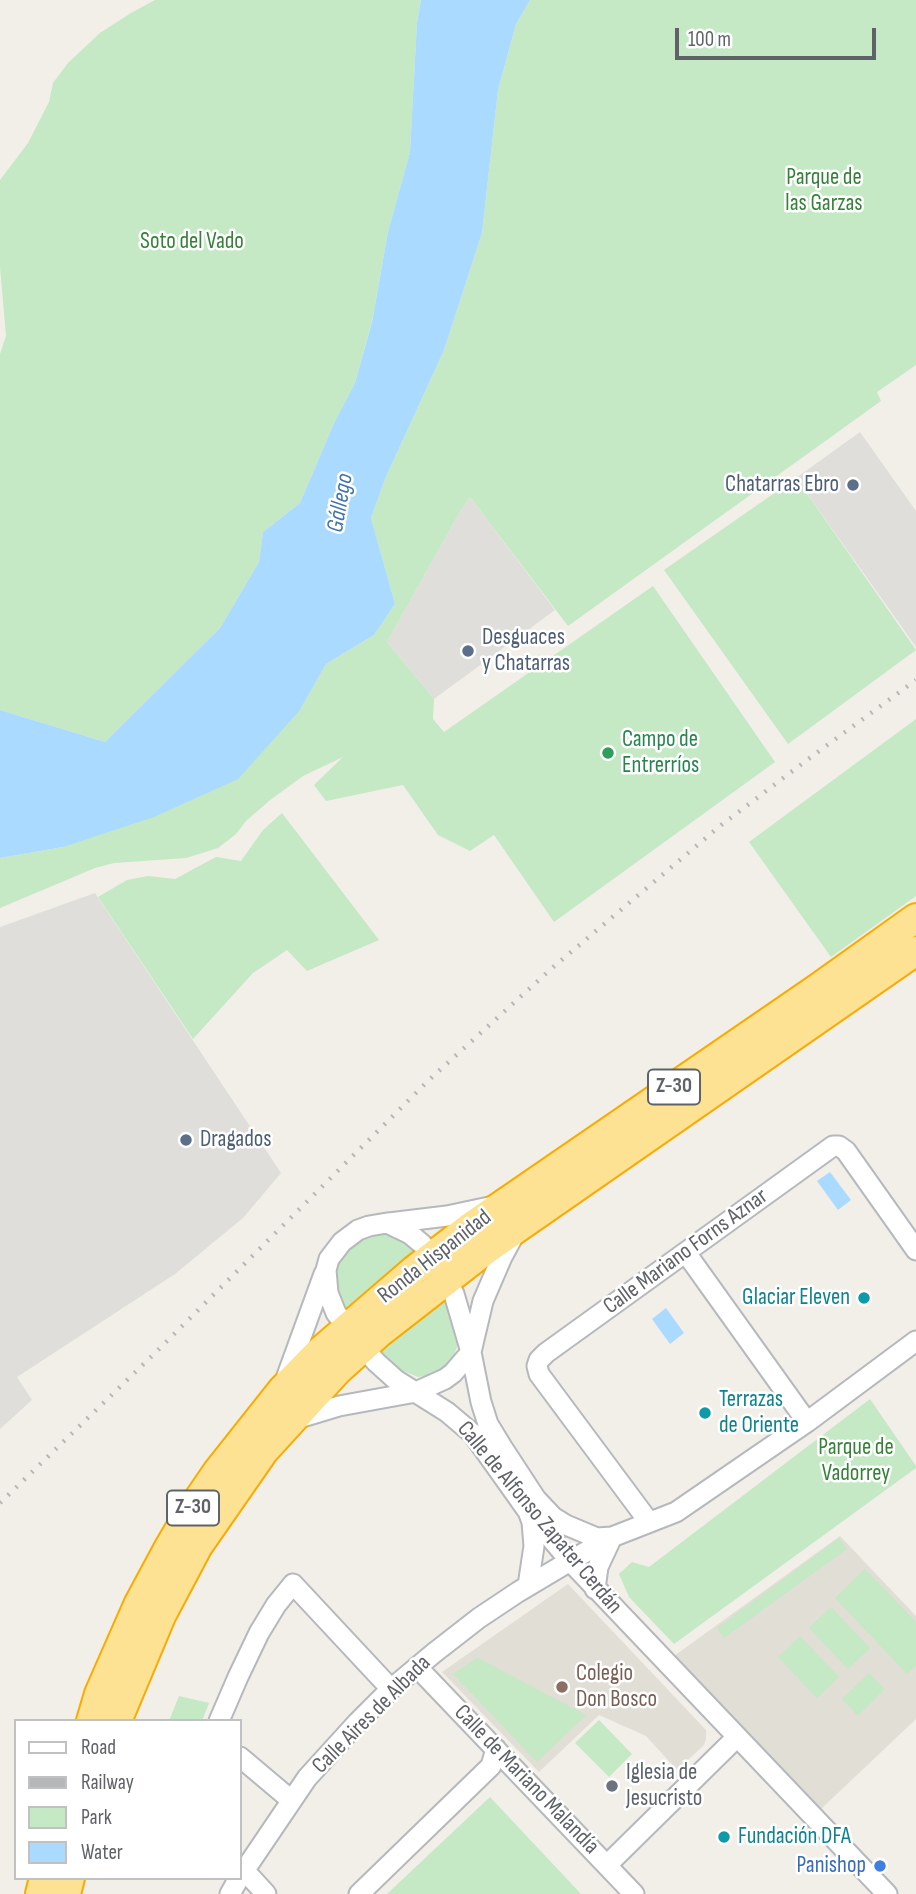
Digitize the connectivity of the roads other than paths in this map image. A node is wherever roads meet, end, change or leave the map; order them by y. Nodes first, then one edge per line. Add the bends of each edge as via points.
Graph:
1 (916, 918) edge
2 (916, 951) edge
3 (512, 1215) junction
4 (387, 1223) junction
5 (916, 1250) edge
6 (686, 1252) junction
7 (440, 1268) junction
8 (326, 1270) junction
9 (355, 1338) junction
10 (916, 1341) edge
11 (471, 1352) junction
12 (282, 1390) junction
13 (416, 1392) junction
14 (292, 1420) junction
15 (807, 1422) junction
16 (527, 1510) junction
17 (649, 1522) junction
18 (612, 1537) junction
19 (570, 1561) junction
20 (528, 1586) junction
21 (595, 1589) junction
22 (417, 1667) junction
23 (391, 1689) junction
24 (91, 1719) edge
25 (118, 1719) edge
26 (220, 1719) edge
27 (737, 1737) junction
28 (496, 1749) junction
29 (242, 1759) edge
30 (291, 1800) junction
31 (607, 1865) junction
32 (242, 1874) edge
33 (242, 1876) edge
34 (266, 1894) edge
35 (359, 1894) edge
36 (634, 1894) edge
37 (887, 1894) edge

1 - 3 highway, Ronda Hispanidad / Z-30
2 - 3 highway, Ronda Hispanidad / Z-30
3 - 4 street
3 - 7 highway, Ronda Hispanidad / Z-30 via 470,1227
3 - 11 street
4 - 7 street via 411,1234
4 - 8 street via 349,1236 335,1250
5 - 6 street, Calle Mariano Forns Aznar via 846,1151 833,1146
6 - 15 street
6 - 17 street, Calle Mariano Forns Aznar via 546,1353 537,1366
7 - 9 highway, Ronda Hispanidad / Z-30
7 - 11 street, Calle de Alfonso Zapater Cerdán via 454,1294
8 - 9 street, Calle de Alfonso Zapater Cerdán via 331,1303
8 - 12 street
9 - 12 highway, Ronda Hispanidad / Z-30 via 318,1353
9 - 13 street, Calle de Alfonso Zapater Cerdán via 388,1374
9 - 14 highway, Ronda Hispanidad / Z-30 via 338,1370
10 - 15 street, Calle Aires de Albada
11 - 13 street via 445,1379
11 - 18 street, Calle de Alfonso Zapater Cerdán via 488,1424 536,1499 566,1525 597,1538
12 - 24 highway, Ronda Hispanidad / Z-30 via 217,1472 168,1549 139,1603
13 - 14 street
13 - 16 street, Calle de Alfonso Zapater Cerdán via 473,1434
14 - 25 highway, Ronda Hispanidad / Z-30 via 264,1451 198,1546 161,1616
15 - 17 street, Calle Aires de Albada via 676,1512
16 - 19 street, Calle de Alfonso Zapater Cerdán
16 - 20 street via 534,1546
17 - 18 street, Calle Aires de Albada
18 - 19 street, Calle Aires de Albada
18 - 21 street via 598,1567
19 - 20 street, Calle Aires de Albada
19 - 21 street, Calle de Alfonso Zapater Cerdán
20 - 22 street, Calle Aires de Albada
21 - 27 street, Calle de Alfonso Zapater Cerdán
22 - 23 street, Calle Aires de Albada
22 - 28 street, Calle de Mariano Malandía
23 - 26 street via 293,1584 259,1633
23 - 30 street, Calle Aires de Albada
27 - 31 street
27 - 37 street, Calle de Alfonso Zapater Cerdán
28 - 31 street, Calle de Mariano Malandía
28 - 35 street via 491,1766
29 - 30 street
30 - 32 street, Calle Aires de Albada
31 - 36 street, Calle de Mariano Malandía
33 - 34 street

